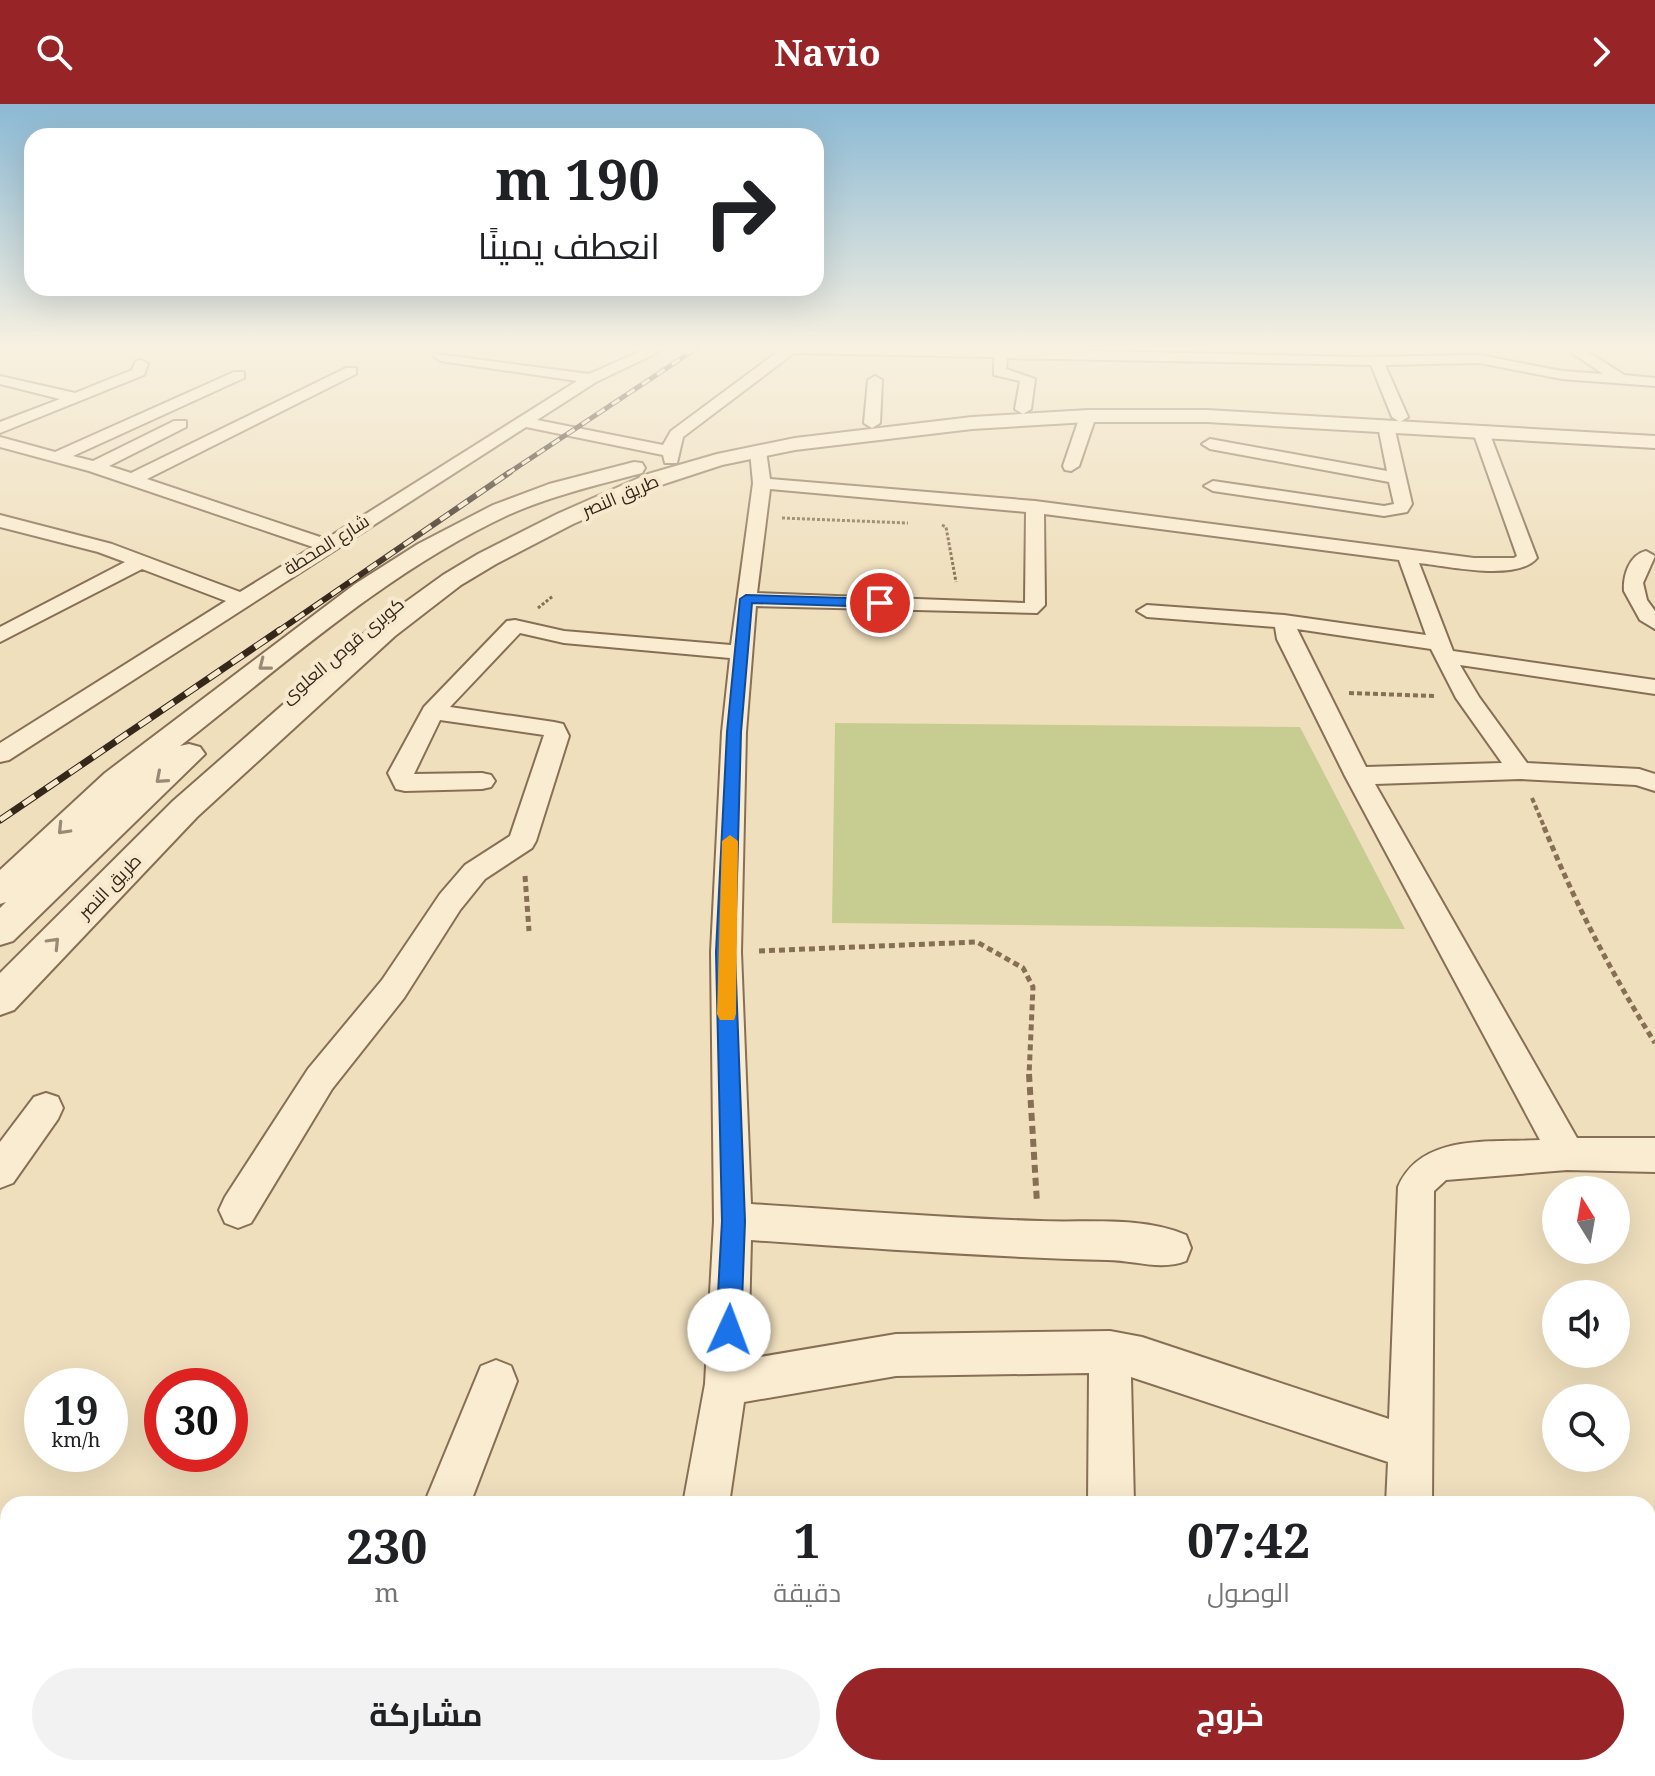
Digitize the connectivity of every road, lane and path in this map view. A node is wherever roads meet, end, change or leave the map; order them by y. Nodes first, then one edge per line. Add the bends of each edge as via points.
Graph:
1 (126, 426) edge
2 (176, 426) edge
3 (240, 426) edge
4 (517, 426) edge
5 (541, 426) edge
6 (686, 426) edge
7 (853, 426) edge
8 (971, 426) edge
9 (1085, 426) edge
10 (1393, 426) edge
11 (1428, 426) edge
12 (1498, 426) edge
13 (1481, 432) junction
14 (1655, 432) edge
15 (0, 442) edge
16 (1655, 442) edge
17 (1210, 444) dead end
18 (758, 451) junction
19 (670, 455) junction
20 (57, 457) junction
21 (1071, 466) dead end
22 (95, 467) junction
23 (628, 470) junction
24 (1398, 478) junction
25 (133, 479) junction
26 (762, 483) junction
27 (1213, 486) dead end
28 (1035, 506) junction
29 (549, 510) junction
30 (757, 517) junction
31 (909, 523) dead end
32 (940, 525) dead end
33 (5, 526) edge
34 (325, 545) junction
35 (1407, 556) junction
36 (1646, 557) dead end
37 (141, 562) junction
38 (239, 599) junction
39 (746, 599) junction
40 (961, 605) junction
41 (1147, 611) dead end
42 (1284, 621) junction
43 (1655, 623) edge
44 (0, 636) edge
45 (1442, 650) junction
46 (742, 653) junction
47 (1655, 687) edge
48 (1314, 692) junction
49 (1400, 694) dead end
50 (432, 712) junction
51 (0, 754) edge
52 (1520, 771) junction
53 (1358, 776) junction
54 (482, 781) dead end
55 (1655, 783) edge
56 (522, 841) junction
57 (0, 891) edge
58 (0, 931) edge
59 (529, 931) dead end
60 (726, 952) junction
61 (0, 969) edge
62 (0, 999) edge
63 (1655, 1043) edge
64 (46, 1108) dead end
65 (1567, 1154) junction
66 (1655, 1155) edge
67 (0, 1171) edge
68 (238, 1210) dead end
69 (733, 1221) junction
70 (1040, 1240) junction
71 (1172, 1248) dead end
72 (1110, 1352) junction
73 (496, 1381) dead end
74 (726, 1384) junction
75 (1410, 1448) junction
76 (450, 1496) edge
77 (707, 1496) edge
78 (1111, 1496) edge
79 (1409, 1496) edge

1 - 20 street
2 - 22 street
3 - 25 street
4 - 34 street, شارع المحطة
5 - 19 street
6 - 19 street via 671,442
7 - 19 street, طريق النصر
8 - 18 street, طريق النصر
9 - 21 street
10 - 24 street
11 - 13 street, طريق النصر
12 - 14 street, طريق النصر
13 - 16 street, طريق النصر
13 - 35 street via 1527,558 1518,564 1474,564
15 - 20 street
17 - 24 street
18 - 26 street
18 - 29 street, كوبرى قوص العلوى via 642,476
62 -> 18 street, طريق النصر via 185,809 418,604 487,559 565,519 656,479
19 - 23 street, طريق النصر
20 - 22 street
22 - 25 street
23 - 29 street, كوبرى قوص العلوى
23 -> 57 street, طريق النصر via 501,510 364,589 116,780
24 - 27 street via 1403,504 1384,511
25 - 34 street
26 - 28 street
26 - 30 street
28 - 35 street
28 - 40 street via 1033,607
29 -> 58 street, كوبرى قوص العلوى via 425,566 350,618 141,795
29 - 61 street, كوبرى قوص العلوى via 444,571 372,622 169,799
30 - 31 path
30 - 39 street
32 - 40 path via 946,527
33 - 37 street via 105,548
34 - 38 street, شارع المحطة
35 - 45 street
36 - 43 street via 1632,583 1636,603
37 - 38 street
37 - 44 street
38 - 51 street, شارع المحطة
39 - 40 street
39 - 46 street
41 - 42 street
42 - 45 street
42 - 48 street
45 - 47 street
45 - 52 street via 1468,698
46 - 50 street via 564,637 515,626
46 - 60 street
48 - 49 path
48 - 53 street
50 - 54 street via 401,773 405,783
50 - 56 street via 554,729 557,736
52 - 53 street
52 - 55 street via 1639,777
52 - 63 path via 1610,971
53 - 65 street
56 - 59 path
56 - 68 street via 475,872 450,902 393,989 320,1079
60 - 69 street
60 - 70 path via 977,942 1023,968 1033,987 1029,1084
64 - 67 street
65 - 66 street
65 - 75 street via 1440,1164 1416,1187
69 - 70 street
69 - 74 street
70 - 71 street
72 - 74 street via 896,1355
72 - 75 street via 1142,1358
72 - 78 street
73 - 76 street
74 - 77 street
75 - 79 street

